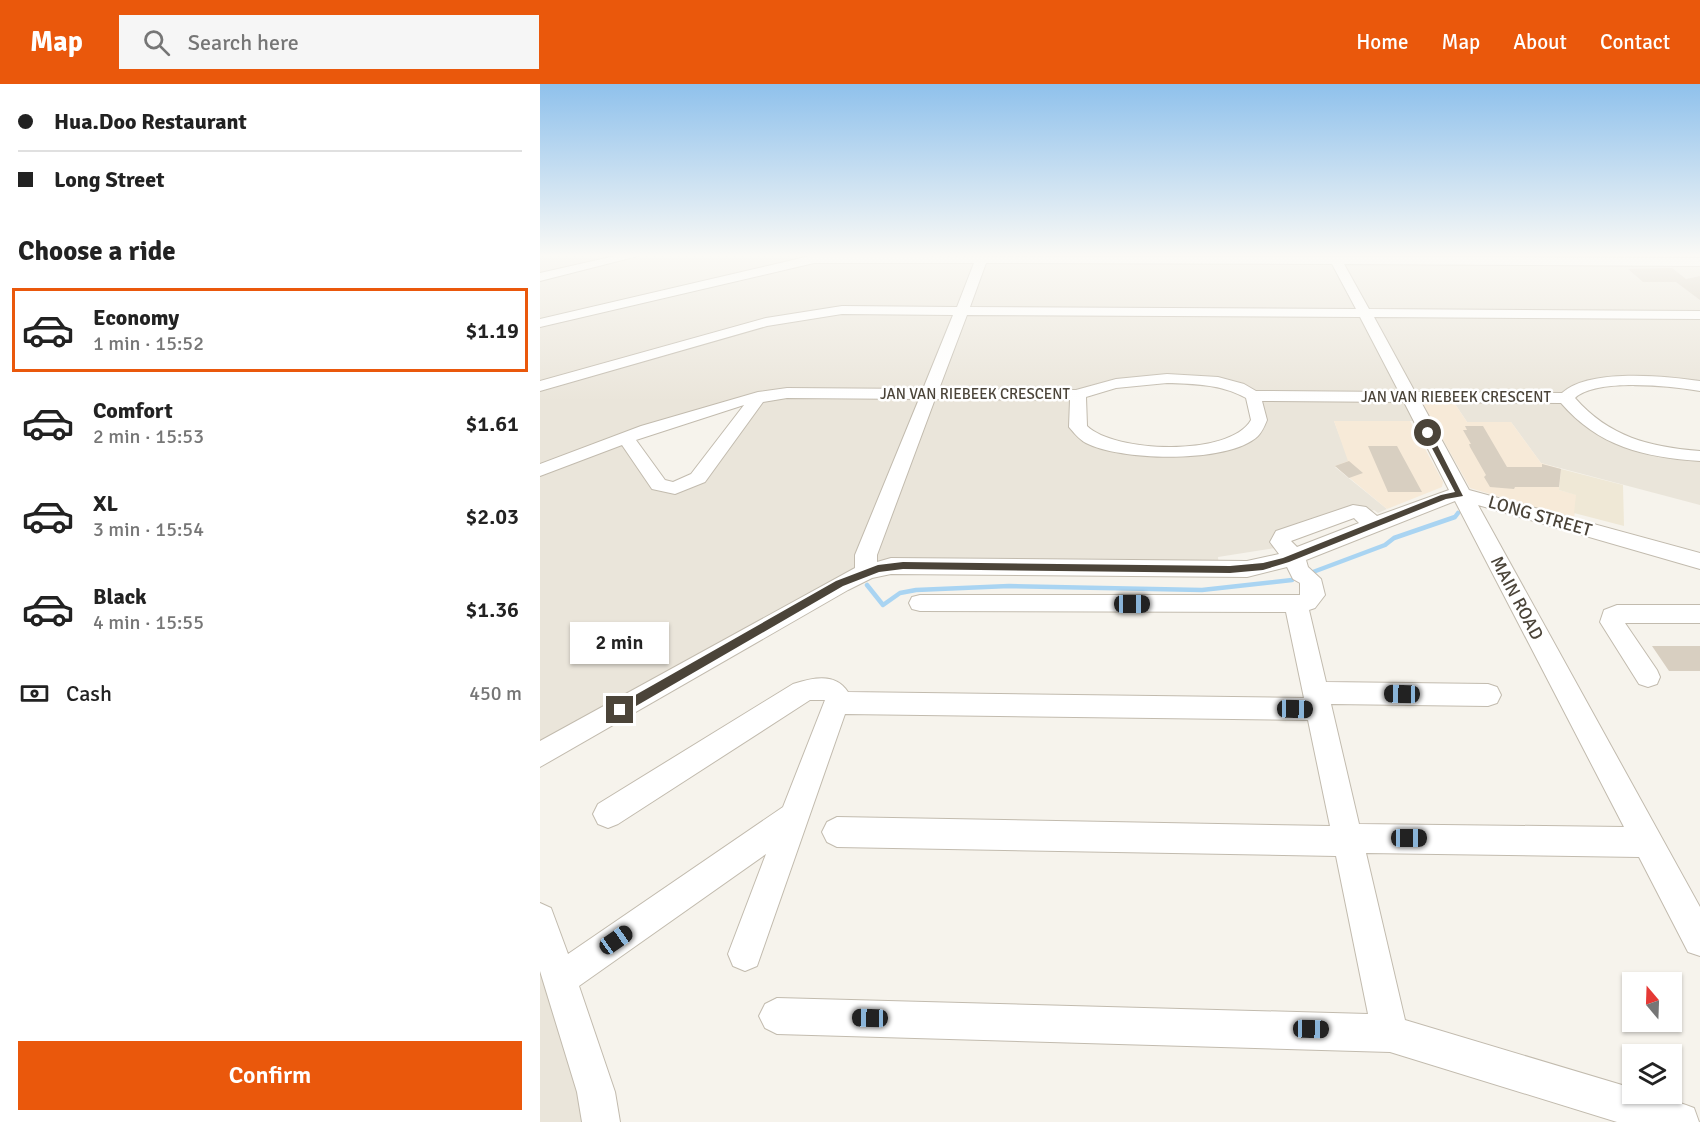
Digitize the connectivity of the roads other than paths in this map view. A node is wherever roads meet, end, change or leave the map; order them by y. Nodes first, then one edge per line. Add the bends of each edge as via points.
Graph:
1 (618, 304) edge
2 (964, 304) edge
3 (1359, 304) edge
4 (962, 310) junction
5 (1364, 313) junction
6 (1700, 315) edge
7 (540, 323) edge
8 (540, 386) edge
9 (1700, 386) edge
10 (929, 393) junction
11 (1078, 394) junction
12 (1254, 396) junction
13 (758, 397) junction
14 (1408, 397) junction
15 (1566, 398) junction
16 (626, 438) junction
17 (1700, 456) edge
18 (540, 470) edge
19 (1460, 494) junction
20 (1700, 561) edge
21 (1297, 565) junction
22 (866, 572) junction
23 (920, 603) dead end
24 (1299, 604) junction
25 (1700, 614) edge
26 (1648, 677) dead end
27 (1488, 695) dead end
28 (1317, 701) junction
29 (840, 703) junction
30 (540, 755) edge
31 (608, 814) dead end
32 (794, 817) junction
33 (837, 832) dead end
34 (1347, 839) junction
35 (1647, 842) junction
36 (540, 919) edge
37 (1700, 940) edge
38 (745, 954) dead end
39 (559, 980) junction
40 (777, 1016) dead end
41 (1390, 1034) junction
42 (601, 1122) edge
43 (1680, 1122) edge

1 - 7 street
2 - 4 street
3 - 5 street, MAIN ROAD
4 - 5 street
4 - 8 street via 857,310 796,315
4 - 10 street
5 - 6 street
5 - 14 street, MAIN ROAD
9 - 15 street, JAN VAN RIEBEEK CRESCENT via 1596,384 1575,388
10 - 11 street, JAN VAN RIEBEEK CRESCENT
10 - 13 street, JAN VAN RIEBEEK CRESCENT via 787,393
10 - 22 street via 866,555
11 - 12 street, JAN VAN RIEBEEK CRESCENT via 1122,381 1197,380 1241,388
11 - 12 street via 1078,427 1093,442 1118,449 1189,451 1214,448 1252,433 1259,420
12 - 14 street, JAN VAN RIEBEEK CRESCENT
13 - 16 street, JAN VAN RIEBEEK CRESCENT
13 - 16 street via 702,475 681,486 659,485
14 - 15 street, JAN VAN RIEBEEK CRESCENT
14 - 19 street, MAIN ROAD
15 - 17 street via 1589,423 1610,436
16 - 18 street, JAN VAN RIEBEEK CRESCENT
19 - 20 street, LONG STREET
19 - 21 street via 1374,525
19 - 35 street, MAIN ROAD
21 - 22 street via 1230,569 903,566
21 - 24 street
22 - 30 street
23 - 24 street
24 - 28 street
25 - 26 street via 1612,616 1612,622
27 - 28 street
28 - 29 street
28 - 34 street
29 - 31 street via 829,689 802,692
29 - 32 street via 833,709
32 - 38 street
32 - 39 street
33 - 34 street
34 - 35 street
34 - 41 street
35 - 37 street, MAIN ROAD
36 - 39 street
39 - 42 street via 596,1092
40 - 41 street
41 - 43 street

